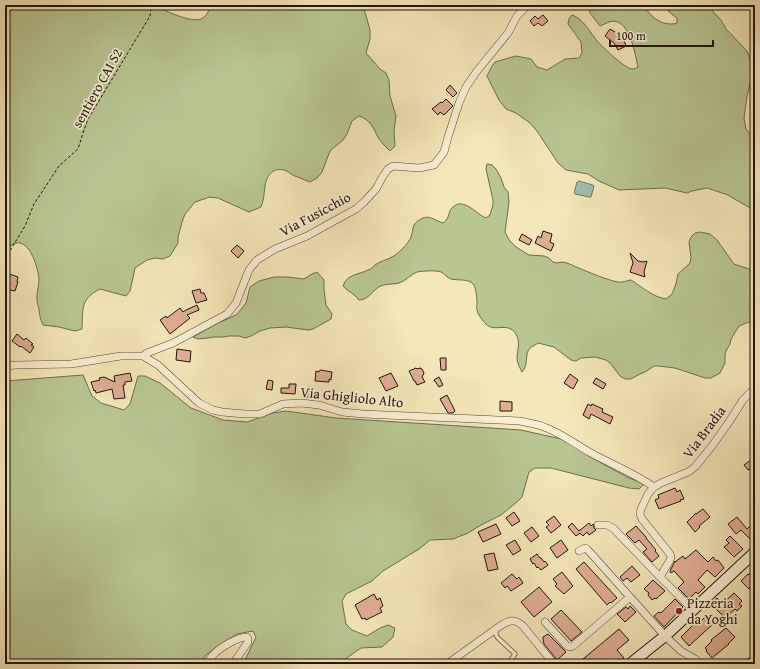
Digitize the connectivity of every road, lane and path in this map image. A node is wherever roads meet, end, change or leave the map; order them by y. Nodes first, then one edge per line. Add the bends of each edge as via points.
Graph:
1 (151, 5) edge
2 (528, 5) edge
3 (5, 259) edge
4 (143, 356) junction
5 (5, 366) edge
6 (755, 388) edge
7 (654, 487) junction
8 (598, 525) dead end
9 (579, 550) dead end
10 (754, 556) edge
11 (660, 577) junction
12 (630, 597) junction
13 (693, 610) junction
14 (545, 622) dead end
15 (496, 629) junction
16 (665, 636) junction
17 (692, 661) edge
18 (206, 664) edge
19 (233, 664) edge
20 (446, 664) edge
21 (508, 664) edge
22 (554, 664) edge
23 (630, 664) edge
24 (701, 664) edge

1 - 3 path, sentiero CAI S2 via 150,16 88,119 78,149 59,166 34,204 25,226
2 - 4 street, Via Fusicchio via 517,16 508,33 466,87 444,152 434,165 419,168 388,168 376,189 356,208 307,236 271,251 257,260 249,270 236,304 227,314
4 - 5 street via 121,356 71,364
4 - 7 street, Via Ghigliolo Alto via 158,365 199,403 213,410 260,414 282,404 301,403 363,414 520,421 544,426
6 - 7 street, Via Bradia via 695,467
7 - 11 street via 648,494 640,514 671,557
8 - 11 street via 613,528
9 - 12 street via 587,549
10 - 13 street
11 - 13 street
12 - 14 street via 570,647
12 - 16 street
13 - 16 street
15 - 20 street
15 - 21 lane via 498,638 515,654
15 - 22 street via 513,620 518,622
16 - 17 street
16 - 23 street
17 - 24 street
18 - 19 street via 222,648 247,637 248,642

